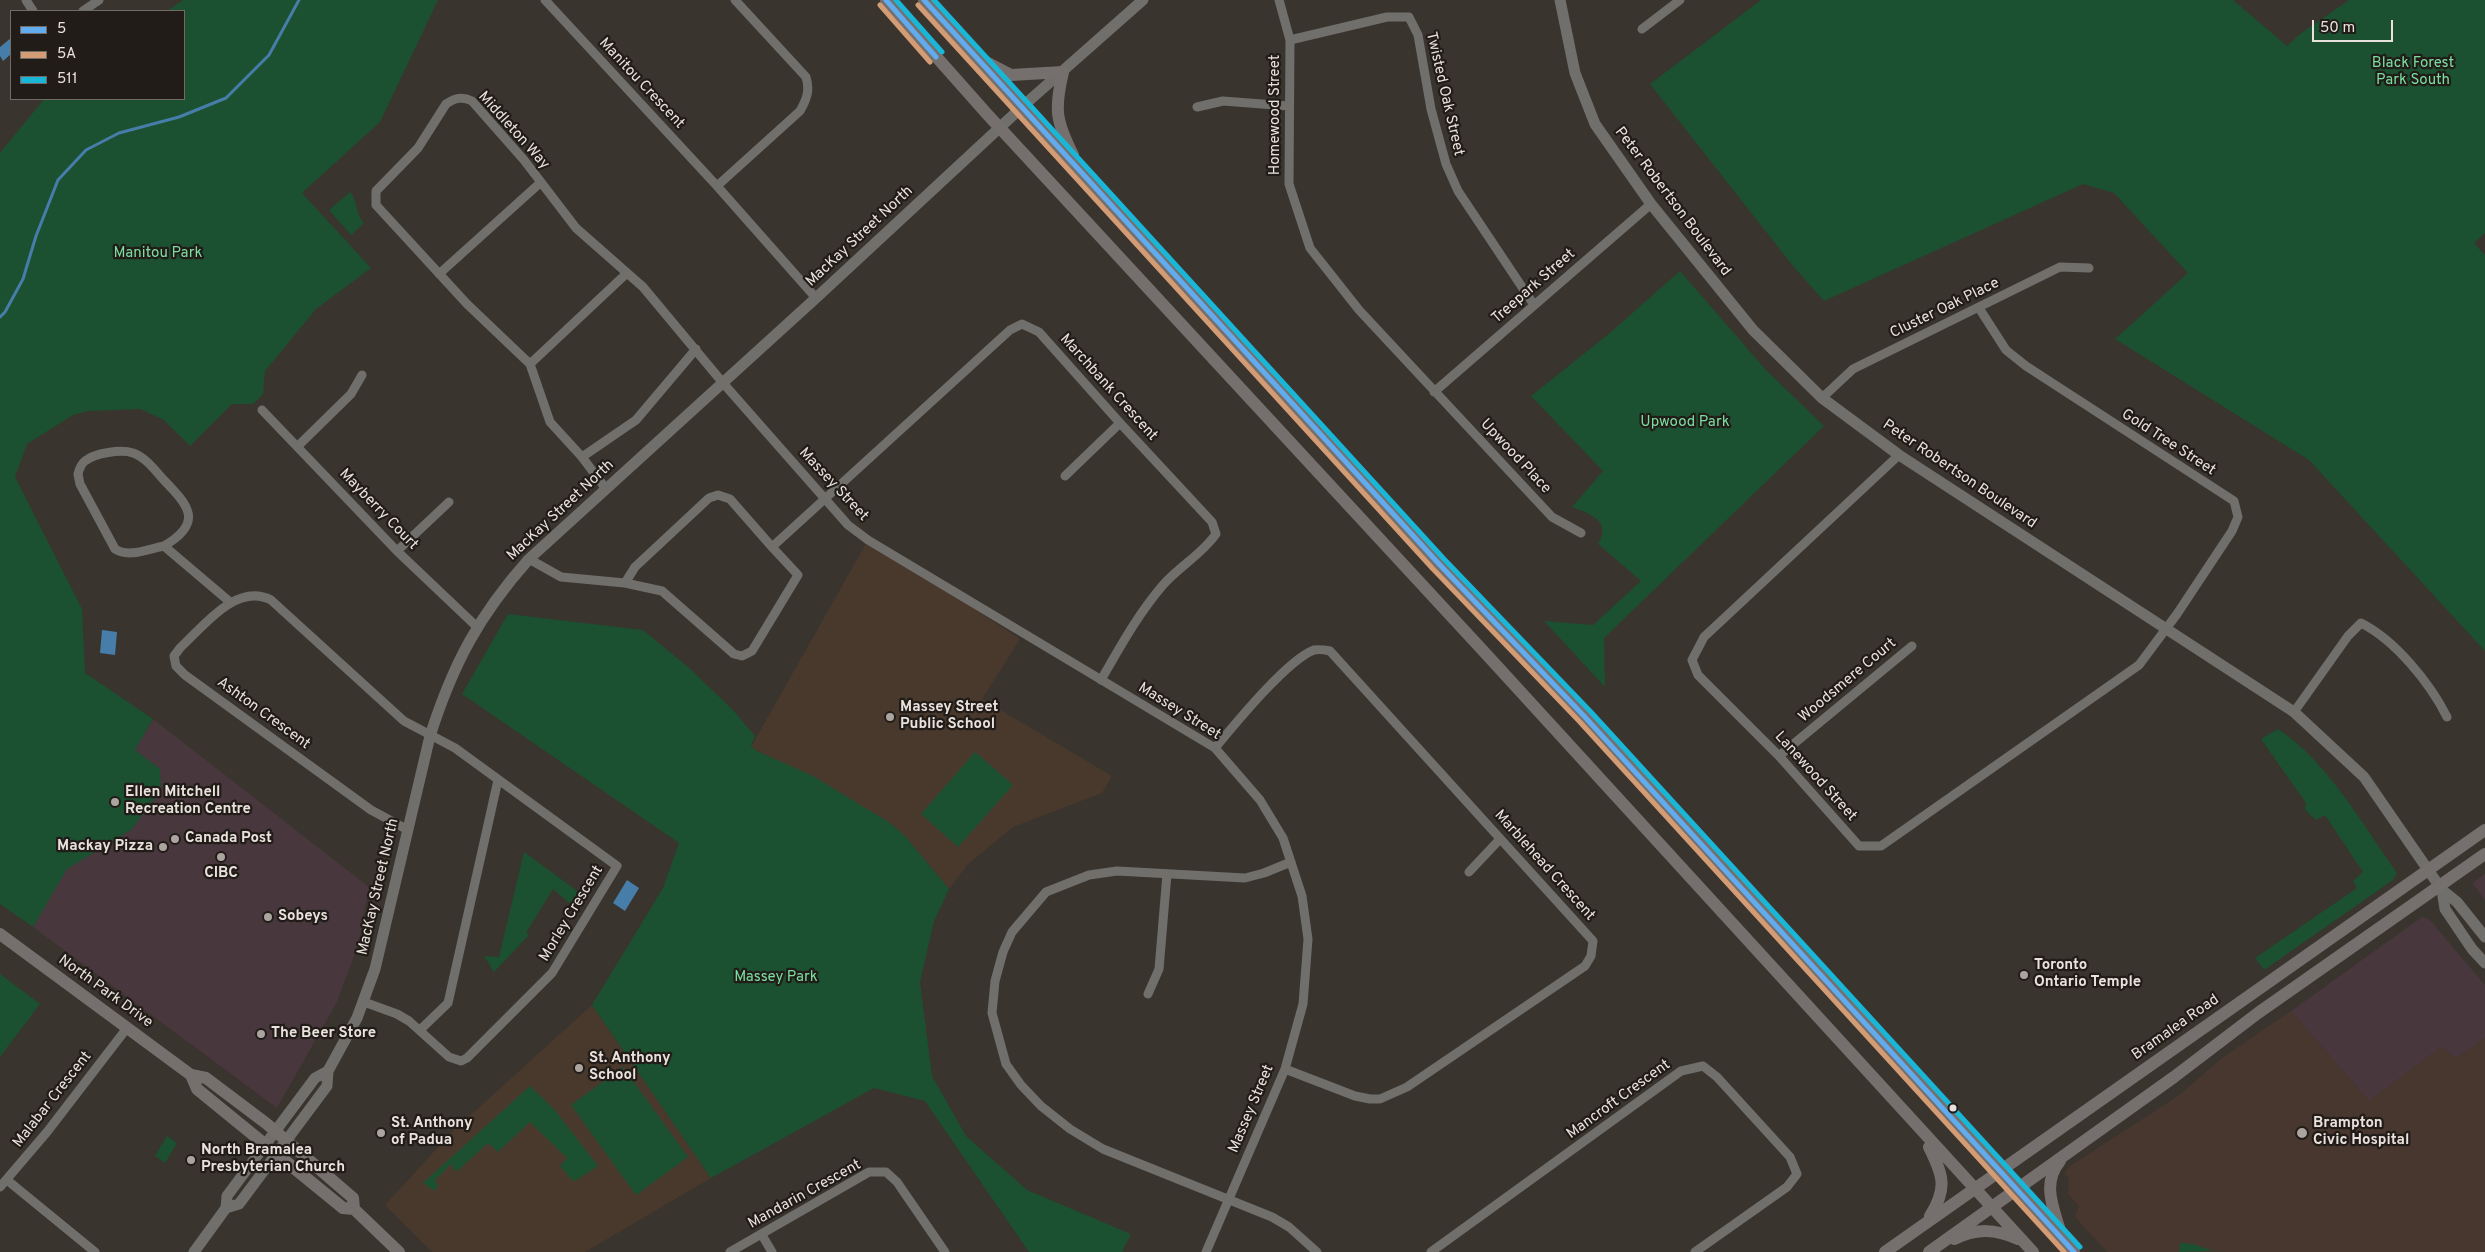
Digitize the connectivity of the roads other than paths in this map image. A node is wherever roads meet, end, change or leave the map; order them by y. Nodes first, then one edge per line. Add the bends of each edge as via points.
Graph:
1 (99, 0) edge
2 (545, 0) edge
3 (735, 0) edge
4 (886, 0) edge
5 (924, 0) edge
6 (1143, 0) edge
7 (1279, 0) edge
8 (1560, 0) edge
9 (1680, 0) edge
10 (84, 10) edge
11 (1642, 29) dead end
12 (1290, 40) junction
13 (975, 56) junction
14 (1063, 72) junction
15 (1023, 106) junction
16 (1288, 106) junction
17 (1197, 107) dead end
18 (1000, 127) junction
19 (1080, 169) junction
20 (540, 183) junction
21 (717, 186) junction
22 (1651, 204) junction
23 (2090, 268) dead end
24 (627, 273) junction
25 (439, 274) junction
26 (816, 298) junction
27 (1534, 305) junction
28 (1978, 308) junction
29 (696, 349) junction
30 (530, 364) junction
31 (362, 375) dead end
32 (723, 383) junction
33 (1434, 392) junction
34 (1822, 398) junction
35 (262, 410) dead end
36 (1120, 424) junction
37 (298, 446) junction
38 (1899, 455) junction
39 (582, 457) junction
40 (1065, 476) dead end
41 (606, 489) junction
42 (824, 498) junction
43 (449, 502) dead end
44 (1581, 533) dead end
45 (164, 546) junction
46 (772, 546) junction
47 (397, 551) junction
48 (529, 560) junction
49 (625, 582) junction
50 (230, 602) junction
51 (476, 626) junction
52 (2165, 630) junction
53 (1912, 646) dead end
54 (1101, 680) junction
55 (2294, 712) junction
56 (2447, 717) dead end
57 (430, 736) junction
58 (1215, 748) junction
59 (1779, 756) junction
60 (498, 780) junction
61 (408, 830) junction
62 (2485, 830) edge
63 (1500, 839) junction
64 (2485, 854) edge
65 (1291, 862) junction
66 (2429, 870) junction
67 (1469, 872) dead end
68 (1167, 874) junction
69 (2441, 888) junction
70 (0, 934) edge
71 (2485, 936) edge
72 (2485, 963) edge
73 (1148, 994) dead end
74 (364, 1002) junction
75 (126, 1028) junction
76 (420, 1030) junction
77 (1284, 1069) junction
78 (328, 1071) junction
79 (191, 1075) junction
80 (276, 1131) junction
81 (1923, 1133) junction
82 (287, 1140) junction
83 (266, 1144) junction
84 (277, 1152) junction
85 (2065, 1155) junction
86 (2000, 1170) junction
87 (7, 1180) junction
88 (0, 1187) edge
89 (2016, 1188) junction
90 (1974, 1189) junction
91 (1229, 1198) junction
92 (1991, 1206) junction
93 (226, 1208) junction
94 (354, 1209) junction
95 (1926, 1223) junction
96 (762, 1235) junction
97 (2063, 1238) junction
98 (2023, 1241) junction
99 (1930, 1251) edge
100 (95, 1252) edge
101 (194, 1252) edge
102 (399, 1252) edge
103 (730, 1252) edge
104 (772, 1252) edge
105 (945, 1252) edge
106 (1206, 1252) edge
107 (1317, 1252) edge
108 (1431, 1252) edge
109 (1695, 1252) edge
110 (1885, 1252) edge
111 (2033, 1252) edge
112 (2074, 1252) edge

1 - 10 street
2 - 21 street, Manitou Crescent
3 - 21 street via 806,77 809,87 807,100 800,111
4 - 18 main road
5 - 13 main road
6 - 14 street, MacKay Street North
7 - 12 street, Homewood Street
8 - 22 street, Peter Robertson Boulevard via 1575,74 1595,124
9 - 11 street
12 - 16 street, Homewood Street
12 - 27 street, Twisted Oak Street via 1387,18 1409,17 1418,35 1431,109 1446,164 1458,191
13 - 14 main road via 1011,75
13 - 15 main road
14 - 15 street, MacKay Street North
14 - 19 main road via 1057,116
15 - 18 street, MacKay Street North
15 - 19 main road
16 - 17 street via 1223,101
16 - 33 street, Homewood Street via 1289,184 1310,248 1359,310
18 - 26 street, MacKay Street North
18 - 81 main road
19 - 86 main road
20 - 24 street, Middleton Way via 576,228
20 - 25 street, Middleton Way
20 - 25 street, Middleton Way via 472,101 458,98 446,104 418,148 380,186 374,198 380,212
21 - 26 street, Manitou Crescent
22 - 27 street, Treepark Street
22 - 34 street, Peter Robertson Boulevard via 1753,330
23 - 28 street, Cluster Oak Place via 2060,267
24 - 29 street, Middleton Way
24 - 30 street
25 - 30 street, Middleton Way via 490,328
26 - 32 street, MacKay Street North
27 - 33 street, Treepark Street
28 - 34 street, Cluster Oak Place via 1853,369
28 - 52 street, Gold Tree Street via 2006,350 2026,366 2234,501 2238,518 2232,531
29 - 32 street, Middleton Way
29 - 39 street via 636,420
30 - 39 street, Middleton Way via 550,422
31 - 37 street via 351,394
32 - 41 street, MacKay Street North
32 - 42 street, Massey Street
33 - 44 street, Upwood Place via 1552,517
34 - 38 street, Peter Robertson Boulevard
35 - 37 street, Mayberry Court
36 - 40 street
36 - 42 street, Marchbank Crescent via 1039,332 1022,324 1010,330
36 - 54 street, Marchbank Crescent via 1212,522 1216,534 1165,582 1141,611
37 - 47 street, Mayberry Court
38 - 52 street, Peter Robertson Boulevard
38 - 59 street, Lanewood Street via 1704,637 1692,660 1698,675
39 - 41 street, Middleton Way
41 - 48 street, MacKay Street North
42 - 46 street
42 - 54 street, Massey Street via 868,540
43 - 47 street
45 - 45 street via 180,536 187,525 185,502 144,459 135,454 124,451 85,461 78,474 80,484 115,549 131,553
45 - 50 street
46 - 49 street via 730,499 718,495 709,498 635,567
46 - 49 street via 798,575 752,651 742,656 734,654 662,591
47 - 51 street, Mayberry Court
48 - 49 street via 561,578
48 - 51 street, MacKay Street North
50 - 57 street, Ashton Crescent via 252,596 272,600 404,721
50 - 61 street, Ashton Crescent via 180,648 174,656 176,666 371,810
51 - 57 street, MacKay Street North via 452,674
52 - 55 street, Peter Robertson Boulevard
52 - 59 street, Lanewood Street via 2139,665 1881,846 1859,846
53 - 59 street, Woodsmere Court
54 - 58 street, Massey Street
55 - 56 street via 2348,636 2362,623 2380,632 2436,695
55 - 66 street, Peter Robertson Boulevard via 2364,777
57 - 60 street, Morley Crescent via 455,748
57 - 61 street, MacKay Street North
58 - 63 street, Marblehead Crescent via 1251,705 1303,656 1316,650 1330,651
58 - 65 street, Massey Street via 1260,800 1283,838
60 - 76 street via 448,1003
60 - 76 street, Morley Crescent via 617,866 552,973 467,1058 461,1061 449,1057
61 - 74 street, MacKay Street North via 382,942
62 - 66 main road, Bramalea Road
63 - 67 street
63 - 77 street, Marblehead Crescent via 1592,942 1591,956 1585,966 1407,1087 1380,1099 1354,1096
64 - 69 main road
65 - 68 street via 1245,878
65 - 77 street, Massey Street via 1302,896 1308,940 1303,1004
66 - 69 street, Peter Robertson Boulevard
66 - 86 main road, Bramalea Road
68 - 73 street via 1159,969
68 - 91 street via 1108,872 1090,875 1046,892 1012,932 1003,952 995,981 992,1013 1006,1064 1040,1106 1070,1129 1112,1153
69 - 71 street, Peter Robertson Boulevard
69 - 72 street, Peter Robertson Boulevard via 2445,910
69 - 85 main road via 2258,1013
70 - 75 main road, North Park Drive
74 - 76 street, Morley Crescent via 397,1014
74 - 78 street, MacKay Street North
75 - 79 main road, North Park Drive
75 - 87 street, Malabar Crescent
77 - 91 street, Massey Street
78 - 80 street, MacKay Street North via 315,1078
78 - 82 street, MacKay Street North via 327,1086
79 - 80 main road, North Park Drive via 206,1078
79 - 83 main road, North Park Drive via 197,1089
80 - 82 main road, North Park Drive
80 - 83 street, MacKay Street North
81 - 90 main road
81 - 95 main road via 1942,1179 1938,1204
82 - 84 street, MacKay Street North
82 - 94 main road, North Park Drive via 353,1198
83 - 84 main road, North Park Drive
83 - 93 street, MacKay Street North via 227,1196
84 - 93 street, MacKay Street North via 239,1204
84 - 94 main road, North Park Drive via 344,1208
85 - 89 main road
85 - 97 main road via 2053,1169 2049,1190
86 - 89 main road
86 - 90 main road, Bramalea Road
87 - 88 street, Malabar Crescent
87 - 100 street
89 - 92 main road
89 - 97 main road
90 - 92 main road
90 - 95 main road, Bramalea Road
91 - 106 street, Massey Street
91 - 107 street via 1289,1226
92 - 98 main road
92 - 99 main road
93 - 101 street
94 - 102 main road, North Park Drive
95 - 110 main road, Bramalea Road
96 - 103 street, Mandarin Crescent
96 - 104 street
96 - 105 street, Mandarin Crescent via 869,1172 886,1172 897,1182
97 - 112 main road
98 - 99 main road via 2000,1231 1981,1230 1964,1234
98 - 111 main road
108 - 109 street, Mancroft Crescent via 1681,1071 1703,1066 1717,1077 1790,1157 1797,1174 1787,1187

